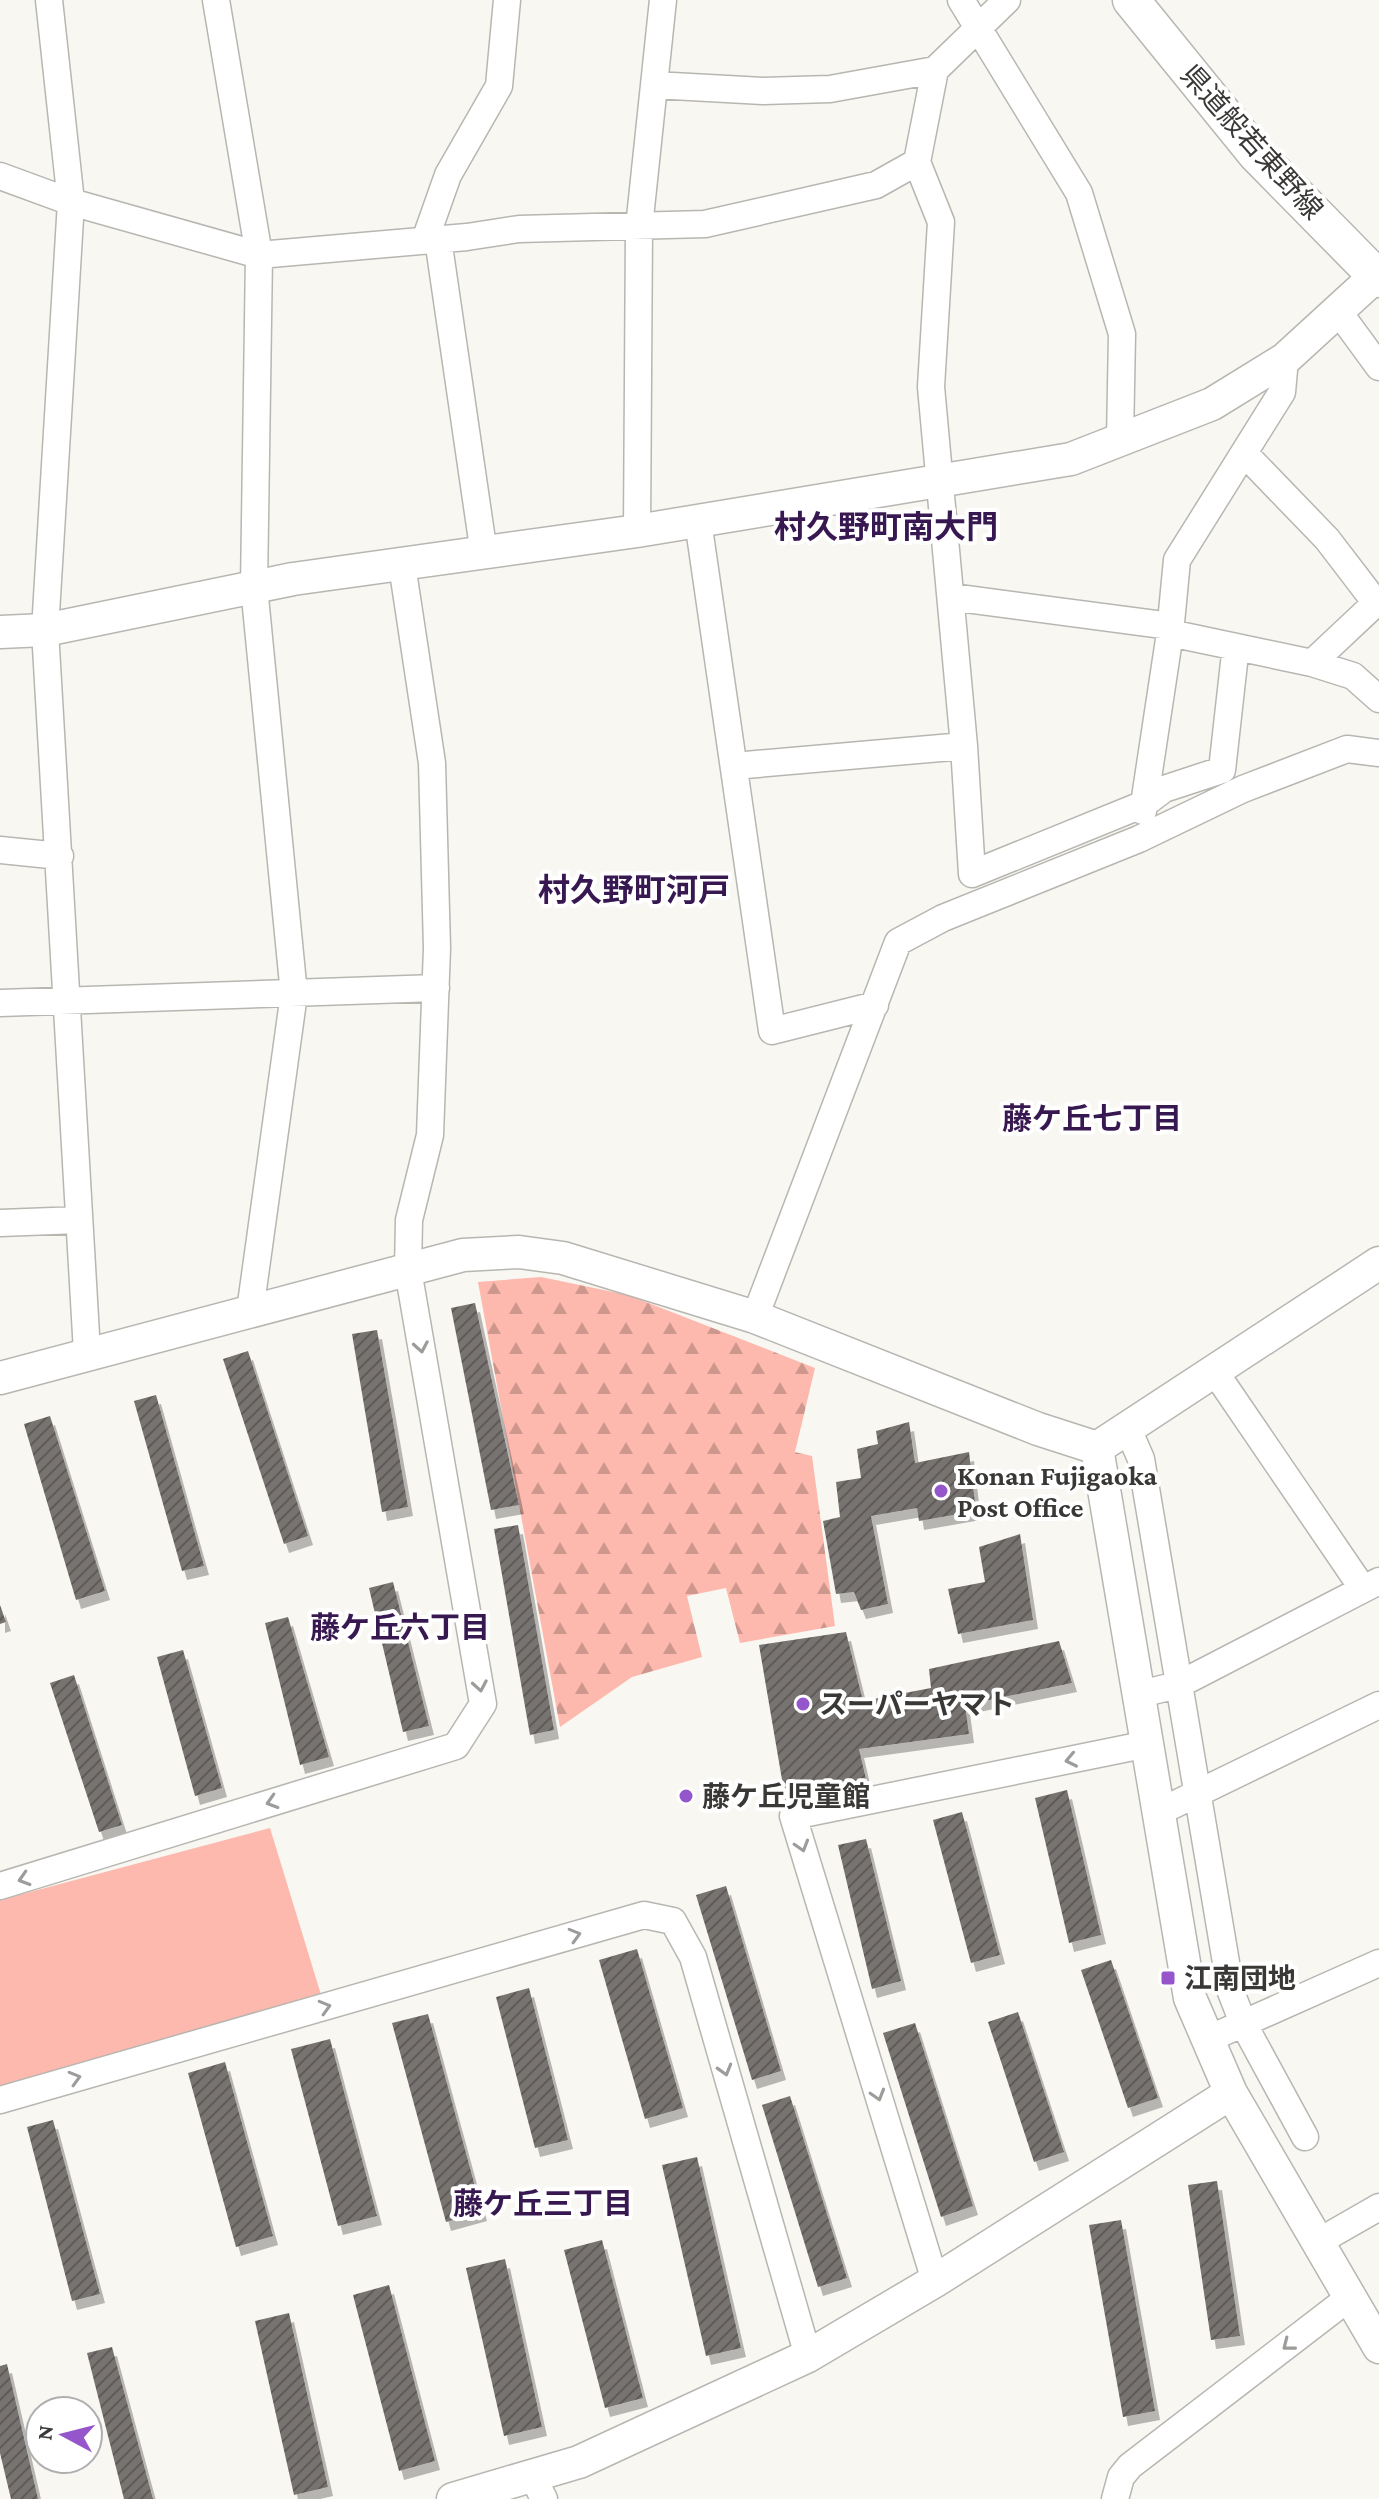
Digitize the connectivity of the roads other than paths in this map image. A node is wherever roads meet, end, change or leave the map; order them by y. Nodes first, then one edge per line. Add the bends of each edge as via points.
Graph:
1 (49, 0) edge
2 (216, 0) edge
3 (507, 0) edge
4 (663, 0) edge
5 (961, 0) edge
6 (1007, 0) edge
7 (1131, 0) edge
8 (979, 30) junction
9 (935, 70) junction
10 (654, 85) junction
11 (917, 162) junction
12 (0, 176) edge
13 (71, 202) junction
14 (639, 227) junction
15 (431, 240) junction
16 (259, 255) junction
17 (1378, 276) edge
18 (1338, 311) junction
19 (1285, 359) junction
20 (1379, 367) edge
21 (1120, 440) junction
22 (1244, 453) junction
23 (942, 481) junction
24 (698, 521) junction
25 (637, 531) junction
26 (484, 554) junction
27 (402, 565) junction
28 (254, 587) junction
29 (951, 597) junction
30 (1378, 602) edge
31 (1167, 629) junction
32 (45, 630) junction
33 (0, 632) edge
34 (1235, 654) dead end
35 (1312, 663) junction
36 (1379, 699) edge
37 (964, 746) junction
38 (1379, 753) edge
39 (734, 766) junction
40 (1144, 804) junction
41 (1139, 839) junction
42 (0, 850) edge
43 (60, 856) junction
44 (436, 988) junction
45 (294, 994) junction
46 (0, 1003) edge
47 (68, 1003) junction
48 (875, 1005) junction
49 (79, 1220) junction
50 (0, 1223) edge
51 (1379, 1263) edge
52 (408, 1270) junction
53 (250, 1311) junction
54 (755, 1317) junction
55 (87, 1352) junction
56 (1215, 1372) junction
57 (0, 1378) edge
58 (1128, 1429) junction
59 (1097, 1448) junction
60 (1371, 1585) edge
61 (1162, 1689) junction
62 (1379, 1705) edge
63 (1148, 1744) junction
64 (1181, 1802) junction
65 (0, 1886) edge
66 (1379, 1963) edge
67 (1227, 2030) junction
68 (1231, 2093) junction
69 (0, 2100) edge
70 (1305, 2137) dead end
71 (1379, 2207) edge
72 (1334, 2232) junction
73 (935, 2281) junction
74 (1350, 2297) junction
75 (1379, 2347) edge
76 (808, 2356) junction
77 (538, 2488) edge
78 (465, 2497) edge
79 (1115, 2499) edge

1 - 13 street
2 - 16 street
3 - 15 street via 499,86 448,175
4 - 10 street
5 - 8 street
6 - 8 street
7 - 17 main road, 県道般若東野線 via 1256,154
8 - 9 street
8 - 21 street via 1079,193 1122,334
9 - 10 street via 830,89
9 - 11 street
10 - 14 street
11 - 14 street via 876,185 705,224
11 - 23 street via 941,222 931,387
12 - 13 street
13 - 16 street
13 - 32 street
14 - 15 street via 519,229
14 - 25 street
15 - 16 street
15 - 26 street
16 - 28 street
17 - 18 street
18 - 19 street
18 - 20 street
19 - 21 street via 1212,404
19 - 22 street via 1282,392
21 - 23 street via 1071,459
22 - 30 street via 1327,539
22 - 31 street via 1177,560
23 - 24 street
23 - 29 street
24 - 25 street
24 - 39 street
25 - 26 street
26 - 27 street
27 - 28 street
27 - 44 street via 432,763
28 - 32 street
28 - 45 street
29 - 31 street
29 - 37 street
30 - 35 street
31 - 35 street
31 - 40 street
32 - 33 street
32 - 43 street
34 - 40 street via 1222,770 1164,789
35 - 36 street via 1353,676
37 - 39 street
37 - 40 street via 972,874
38 - 41 street via 1347,749 1243,789
39 - 48 street via 772,1031
40 - 41 street
41 - 48 street via 943,918 898,942
42 - 43 street
43 - 47 street
44 - 45 street
44 - 52 street via 430,1135 409,1220
45 - 47 street
45 - 53 street
46 - 47 street
47 - 49 street
48 - 54 street
49 - 50 street
49 - 55 street
51 - 56 street
52 - 53 street
52 - 54 street via 463,1255 519,1252 563,1258
52 -> 65 street via 483,1704 473,1722 456,1746
53 - 55 street
54 - 59 street
55 - 57 street
56 - 58 street
56 - 60 street
58 - 59 street
58 - 61 street via 1141,1459
59 - 61 street
60 - 61 street
61 - 63 street
61 - 64 street
62 - 64 street
63 - 64 street
63 -> 73 street via 793,1816
64 - 67 street via 1180,1957 1190,1998
66 - 67 street
67 - 68 street
67 - 70 street
68 - 72 street
68 - 73 street
69 -> 76 street via 644,1915 673,1921 693,1957
71 - 72 street
72 - 74 street
73 - 76 street
74 - 75 street
74 -> 79 street via 1130,2466
76 - 77 street via 579,2462
77 - 78 street

